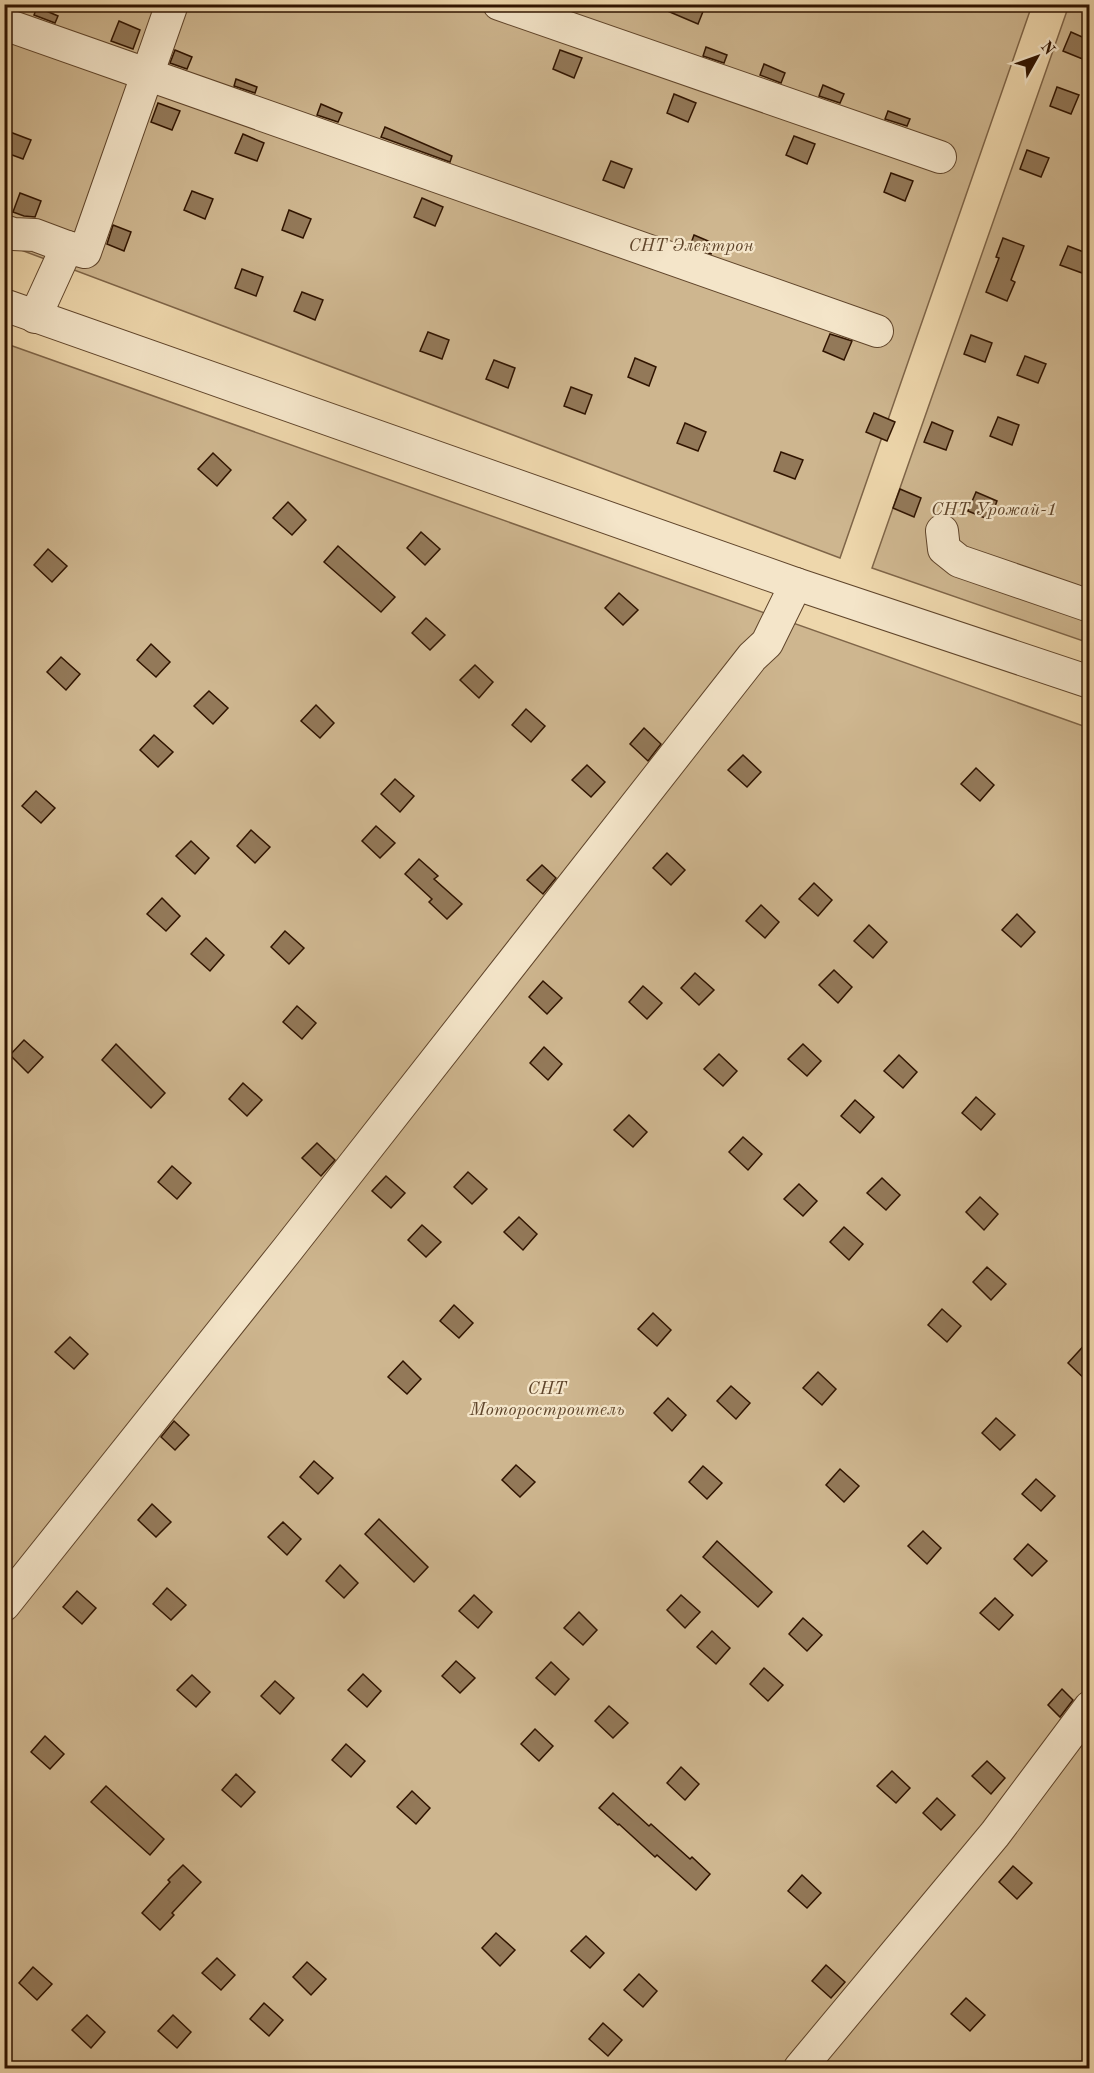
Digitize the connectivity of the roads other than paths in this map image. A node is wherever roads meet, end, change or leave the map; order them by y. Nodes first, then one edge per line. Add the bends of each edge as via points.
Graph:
1 (172, 4) edge
2 (499, 4) edge
3 (4, 24) edge
4 (147, 74) junction
5 (940, 157) dead end
6 (4, 231) edge
7 (67, 247) junction
8 (4, 305) edge
9 (35, 317) junction
10 (877, 331) dead end
11 (942, 531) dead end
12 (796, 584) junction
13 (1089, 606) edge
14 (1089, 682) edge
15 (4, 1605) edge
16 (1089, 1707) edge
17 (800, 2068) edge

1 - 4 street
2 - 5 street
3 - 4 street
4 - 7 street via 85,252
4 - 10 street
6 - 7 street via 36,236
7 - 9 street
8 - 9 street
9 - 12 street
11 - 13 street via 944,549 959,561
12 - 14 street
12 - 15 street via 767,643 644,793
16 - 17 street via 994,1834

